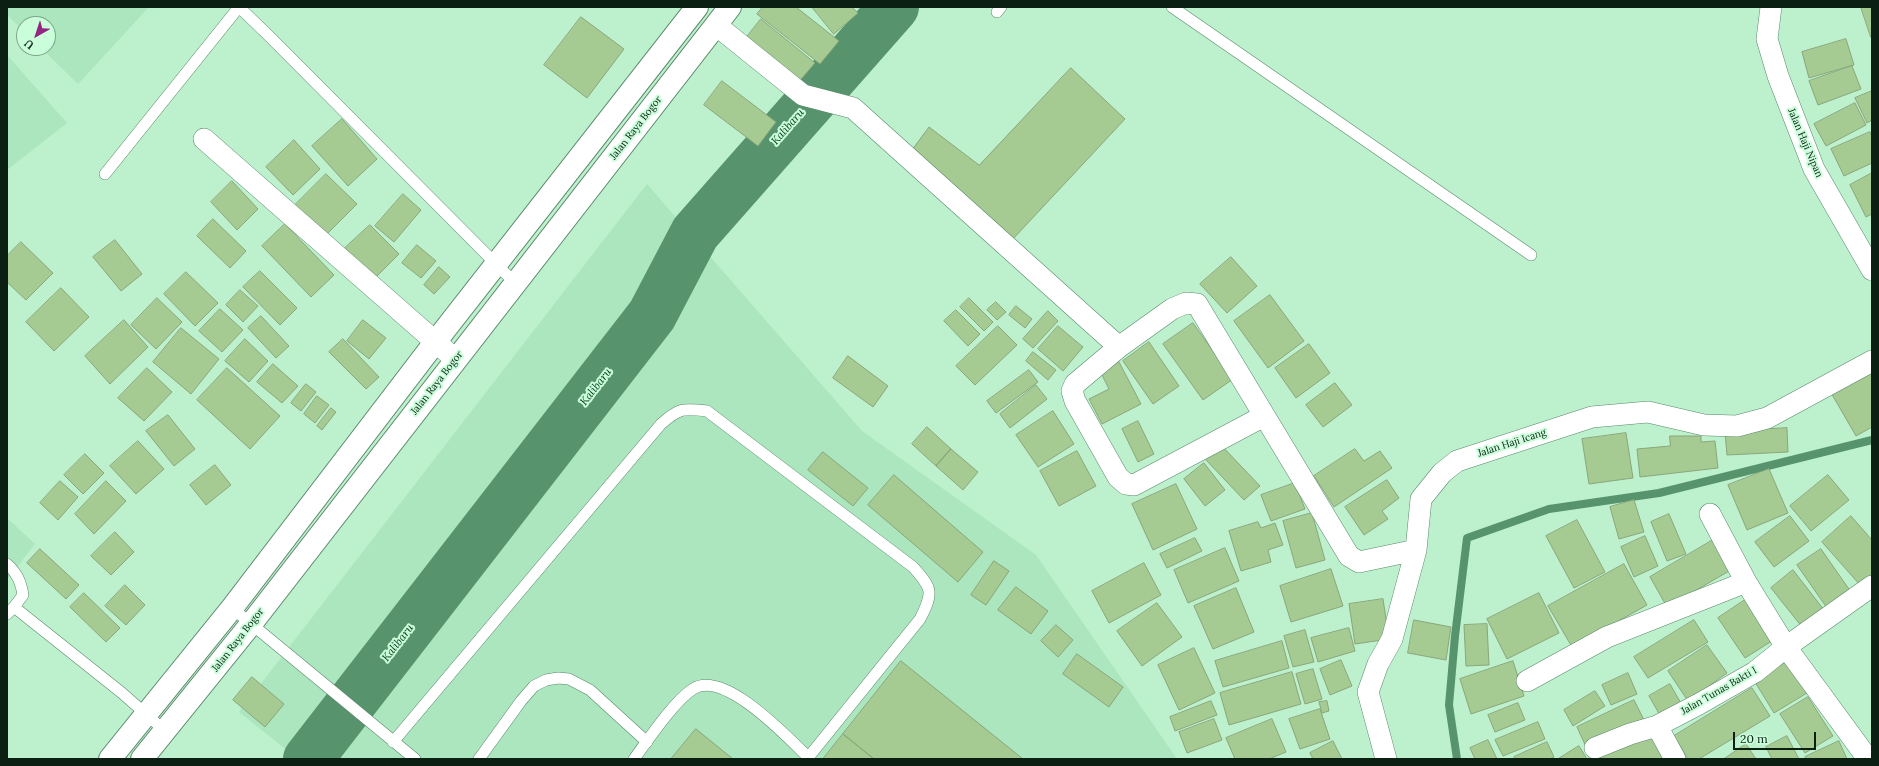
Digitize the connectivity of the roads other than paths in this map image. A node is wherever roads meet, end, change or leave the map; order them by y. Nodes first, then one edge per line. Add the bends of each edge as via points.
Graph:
1 (239, 7) edge
2 (697, 7) edge
3 (730, 7) edge
4 (1172, 7) edge
5 (1770, 7) edge
6 (716, 25) junction
7 (204, 139) dead end
8 (105, 174) dead end
9 (1531, 255) dead end
10 (496, 265) junction
11 (1872, 270) edge
12 (516, 284) junction
13 (436, 341) junction
14 (1119, 347) junction
15 (455, 359) junction
16 (1872, 362) edge
17 (1264, 416) junction
18 (1710, 514) dead end
19 (1416, 550) junction
20 (7, 564) edge
21 (1746, 582) junction
22 (1872, 586) edge
23 (232, 608) junction
24 (10, 610) edge
25 (251, 624) junction
26 (1786, 647) junction
27 (1527, 681) dead end
28 (146, 716) junction
29 (1657, 726) junction
30 (165, 731) junction
31 (392, 742) junction
32 (647, 742) junction
33 (1595, 748) dead end
34 (808, 758) edge
35 (110, 759) edge
36 (142, 759) edge
37 (415, 759) edge
38 (479, 759) edge
39 (634, 759) edge
40 (1386, 759) edge
41 (1676, 759) edge
42 (1868, 759) edge

1 - 8 lane
1 - 10 lane
2 - 10 highway
3 - 6 highway, Jalan Raya Bogor
4 - 9 lane
5 - 11 street, Jalan Haji Nipan via 1767,39 1778,76 1811,162
6 - 12 highway, Jalan Raya Bogor
6 - 14 street via 803,96 853,108
7 - 13 street
10 - 12 lane
10 - 13 highway
12 - 15 highway, Jalan Raya Bogor
13 - 15 street
13 - 23 highway
14 - 17 street via 1172,308 1186,302 1197,304
14 - 17 street via 1075,384 1072,391 1075,401 1118,477 1126,484 1134,485
15 - 25 highway, Jalan Raya Bogor
16 - 19 street, Jalan Haji Icang via 1767,418 1736,426 1704,425 1648,412 1592,417 1457,461 1442,473 1420,499
17 - 19 street via 1349,556 1359,562
18 - 21 street
19 - 40 street, Jalan Haji Icang via 1392,639 1378,664 1368,692
20 - 24 lane via 18,576 23,594
21 - 26 street
21 - 27 street via 1607,638
22 - 26 street, Jalan Tunas Bakti I
23 - 25 lane
23 - 28 highway
24 - 28 lane via 122,693
25 - 30 highway, Jalan Raya Bogor
25 - 31 lane
26 - 29 street, Jalan Tunas Bakti I via 1755,672
26 - 42 street
28 - 30 lane
28 - 35 highway
29 - 33 street, Jalan Tunas Bakti I
29 - 41 street
30 - 36 highway, Jalan Raya Bogor
31 - 34 lane via 661,424 674,412 689,409 707,411 913,567 927,583 930,595 920,619
31 - 37 lane
32 - 34 lane via 681,698 694,688 708,685 730,692 752,706
32 - 38 lane via 590,690 569,679 558,678 534,686
32 - 39 lane

